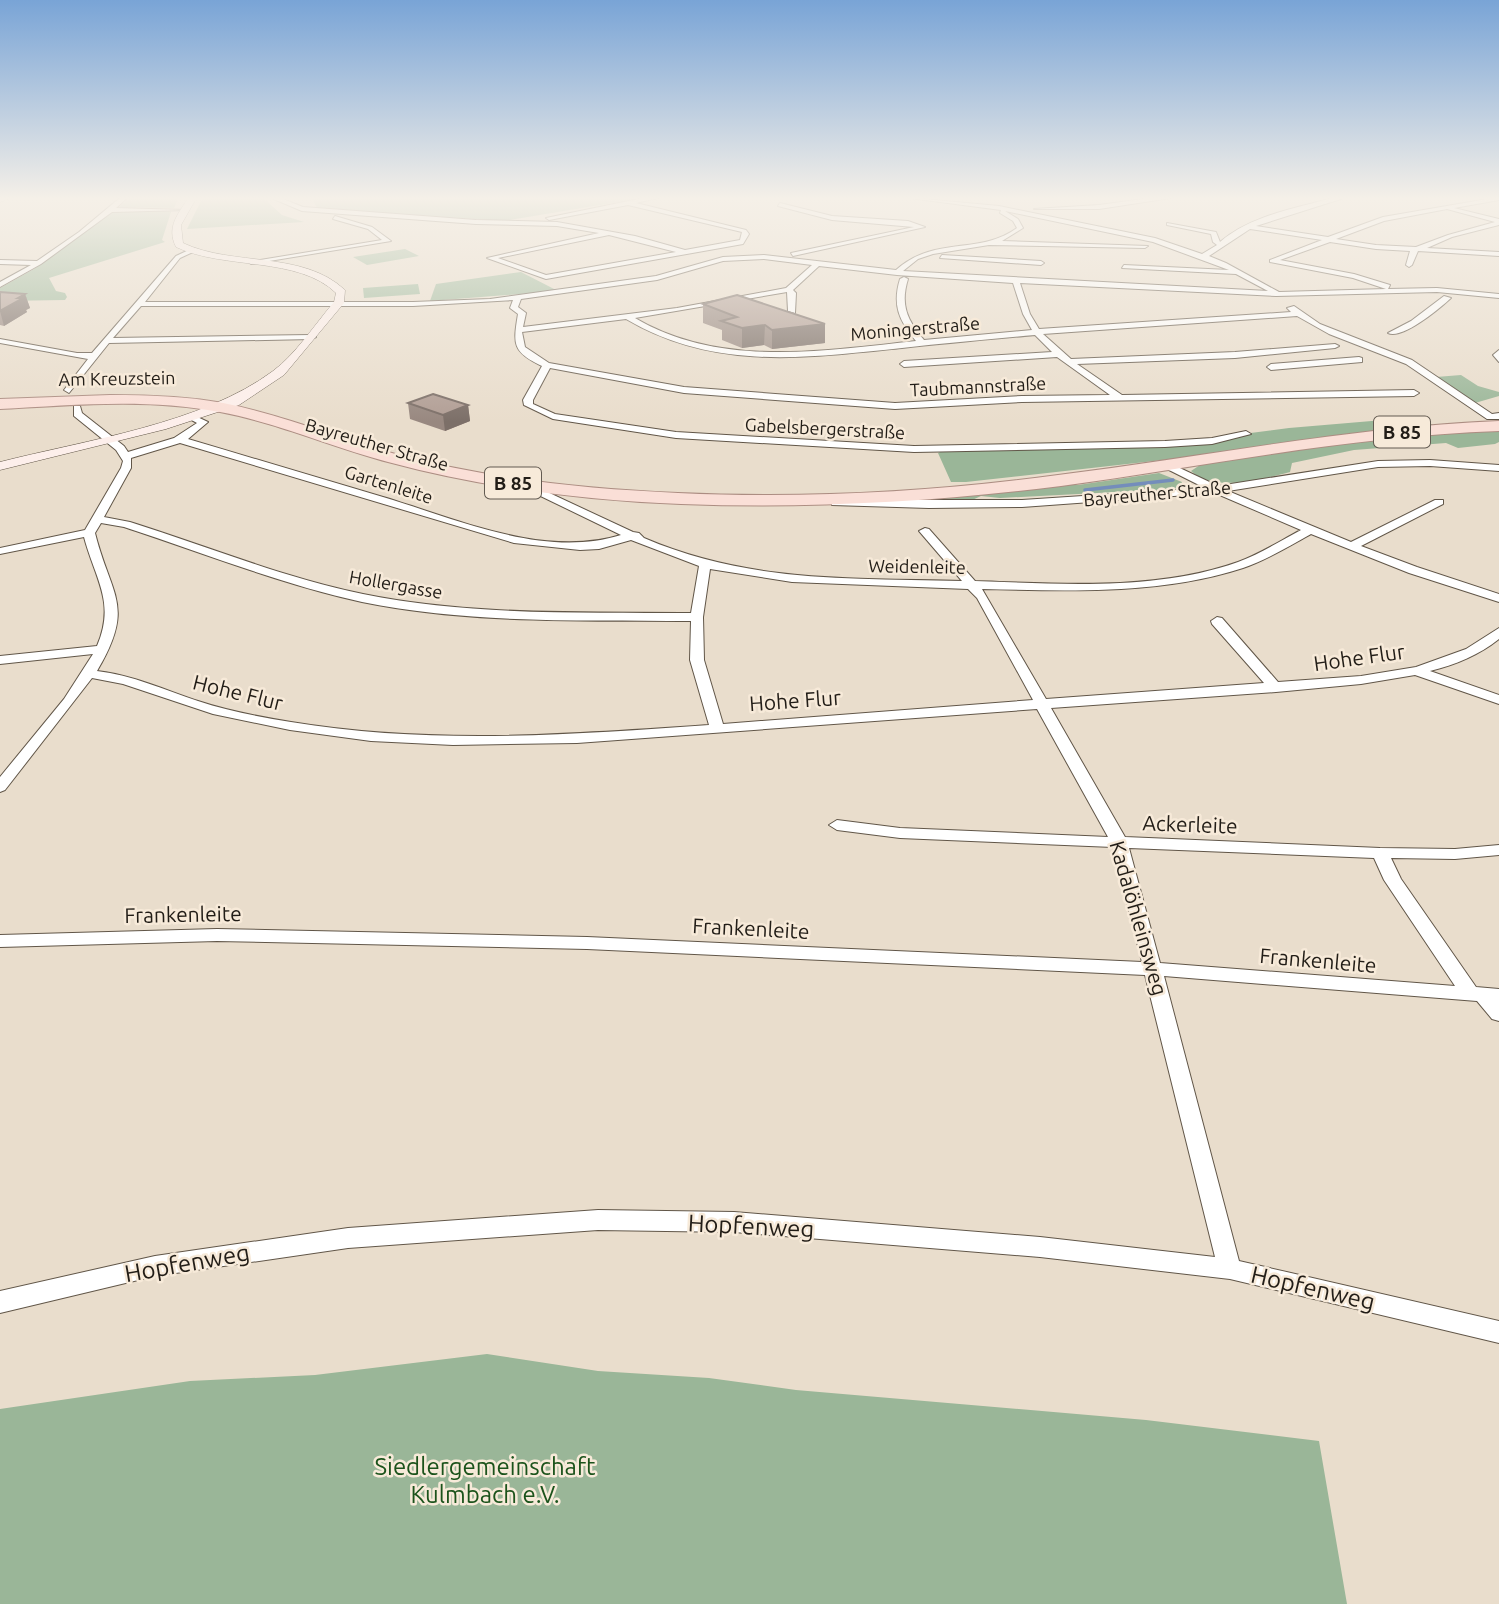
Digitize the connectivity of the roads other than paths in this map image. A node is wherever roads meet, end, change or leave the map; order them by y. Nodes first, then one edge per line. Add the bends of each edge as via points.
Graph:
1 (23, 272) edge
2 (166, 272) edge
3 (304, 272) edge
4 (528, 272) edge
5 (576, 272) edge
6 (676, 272) edge
7 (808, 272) edge
8 (888, 272) edge
9 (1207, 272) edge
10 (1239, 272) edge
11 (1262, 272) edge
12 (1331, 272) edge
13 (897, 273) joint
14 (1244, 274) junction
15 (904, 279) dead end
16 (1016, 281) junction
17 (0, 285) edge
18 (788, 290) junction
19 (1396, 290) junction
20 (1416, 290) junction
21 (1276, 294) junction
22 (1499, 296) edge
23 (518, 298) junction
24 (1447, 298) junction
25 (339, 303) junction
26 (437, 303) junction
27 (139, 304) junction
28 (1481, 304) dead end
29 (514, 308) junction
30 (792, 311) edge
31 (1297, 314) junction
32 (626, 316) junction
33 (518, 330) junction
34 (1037, 332) junction
35 (1392, 333) dead end
36 (312, 337) junction
37 (0, 341) edge
38 (108, 341) junction
39 (922, 343) junction
40 (1335, 346) junction
41 (1499, 353) edge
42 (1060, 354) junction
43 (93, 356) junction
44 (1499, 359) edge
45 (1070, 362) junction
46 (904, 364) dead end
47 (547, 365) junction
48 (1271, 367) dead end
49 (69, 390) dead end
50 (1414, 393) dead end
51 (1118, 396) junction
52 (0, 402) edge
53 (228, 405) junction
54 (77, 408) dead end
55 (191, 417) junction
56 (1496, 422) edge
57 (1246, 434) dead end
58 (178, 439) junction
59 (107, 440) junction
60 (127, 456) junction
61 (1167, 465) junction
62 (0, 466) edge
63 (1499, 468) edge
64 (528, 486) junction
65 (1213, 490) junction
66 (857, 498) junction
67 (814, 502) junction
68 (1439, 502) dead end
69 (99, 519) junction
70 (1311, 528) junction
71 (925, 531) dead end
72 (89, 533) junction
73 (635, 536) junction
74 (1352, 545) junction
75 (0, 551) edge
76 (705, 564) junction
77 (972, 584) junction
78 (1499, 598) edge
79 (697, 617) junction
80 (1217, 621) dead end
81 (1499, 632) edge
82 (102, 649) junction
83 (0, 660) edge
84 (1414, 670) junction
85 (91, 674) junction
86 (1276, 688) junction
87 (1499, 700) edge
88 (1041, 703) junction
89 (717, 727) junction
90 (0, 786) edge
91 (837, 825) dead end
92 (1120, 843) junction
93 (1499, 850) edge
94 (1380, 853) junction
95 (0, 941) edge
96 (1154, 969) junction
97 (1484, 995) edge
98 (1499, 1014) edge
99 (1230, 1269) junction
100 (0, 1302) edge
101 (1499, 1332) edge

1 - 17 street
2 - 27 street
3 - 25 street via 329,281 341,292
4 - 5 street via 542,277
6 - 23 street via 642,281
7 - 18 street
8 - 13 street
9 - 14 street
10 - 14 street
11 - 14 street
12 - 19 street
13 - 16 street
14 - 21 street
15 - 39 street via 898,295 902,315
16 - 21 street
16 - 34 street
18 - 30 street
18 - 32 street
19 - 20 street
19 - 21 street
20 - 22 street
20 - 24 street
21 - 31 street
23 - 26 street
23 - 29 street
24 - 28 street
24 - 35 street
25 - 26 street
25 - 27 street
25 - 36 street
26 - 29 street
27 - 38 street
29 - 33 street via 523,317
31 - 34 street, Moningerstraße
31 - 40 street via 1303,325
31 - 56 street via 1423,372
32 - 33 street
32 - 39 street, Moningerstraße via 660,337 725,351 786,354
33 - 47 street via 523,350
34 - 39 street, Moningerstraße
34 - 42 street
36 - 38 street
36 - 53 street via 280,372
37 - 43 street
38 - 43 street
40 - 45 street
40 - 48 street via 1359,360
41 - 44 street
42 - 45 street
42 - 46 street
43 - 49 street
45 - 51 street
47 - 51 street, Taubmannstraße via 684,390 895,406
47 - 57 street, Gabelsbergerstraße via 528,400 534,409 591,423 676,435 968,449 1184,443
50 - 51 street, Taubmannstraße
52 - 53 main road, Am Kreuzstein / B 85 via 148,400
53 - 55 street
53 - 64 main road, Bayreuther Straße / B 85 via 393,459
53 - 66 main road, Bayreuther Straße / B 85 via 402,455 513,478 660,493
54 - 59 street via 77,414
55 - 58 street via 203,422
55 - 59 street
56 - 61 main road, Bayreuther Straße / B 85 via 1344,437
58 - 60 street
58 - 73 street, Gartenleite via 523,542 580,547
59 - 60 street
59 - 62 street
60 - 69 street via 126,468
61 - 65 street
61 - 66 main road, Bayreuther Straße / B 85
63 - 65 street, Bayreuther Straße via 1364,465
64 - 67 main road, Bayreuther Straße / B 85 via 664,498
64 - 73 street, Weidenleite
65 - 67 street, Bayreuther Straße via 986,503
65 - 70 street
66 - 67 main road, Bayreuther Straße / B 85
68 - 74 street
69 - 72 street
69 - 79 street, Hollergasse via 394,604 492,615
70 - 74 street
70 - 77 street, Weidenleite via 1264,556 1174,579 1068,588
71 - 77 street, Kadalöhleinsweg
72 - 75 street
72 - 82 street via 113,612
73 - 76 street, Weidenleite
74 - 78 street
76 - 77 street, Weidenleite via 771,577
76 - 79 street
77 - 88 street, Kadalöhleinsweg
79 - 89 street via 697,660
80 - 86 street
81 - 84 street, Hohe Flur via 1471,653
82 - 83 street
82 - 85 street
84 - 86 street, Hohe Flur
84 - 87 street
85 - 89 street, Hohe Flur via 116,676 231,714 362,736 496,743
85 - 90 street
86 - 88 street, Hohe Flur
88 - 89 street, Hohe Flur
88 - 92 street, Kadalöhleinsweg
91 - 92 street, Ackerleite via 901,833
92 - 94 street, Ackerleite
92 - 96 street, Kadalöhleinsweg
93 - 94 street, Ackerleite
94 - 97 street via 1393,880
95 - 96 street, Frankenleite via 217,935 587,943
96 - 97 street, Frankenleite
96 - 99 street, Kadalöhleinsweg
97 - 98 street
99 - 100 street, Hopfenweg via 1040,1247 734,1222 598,1220 348,1238 155,1266
99 - 101 street, Hopfenweg

